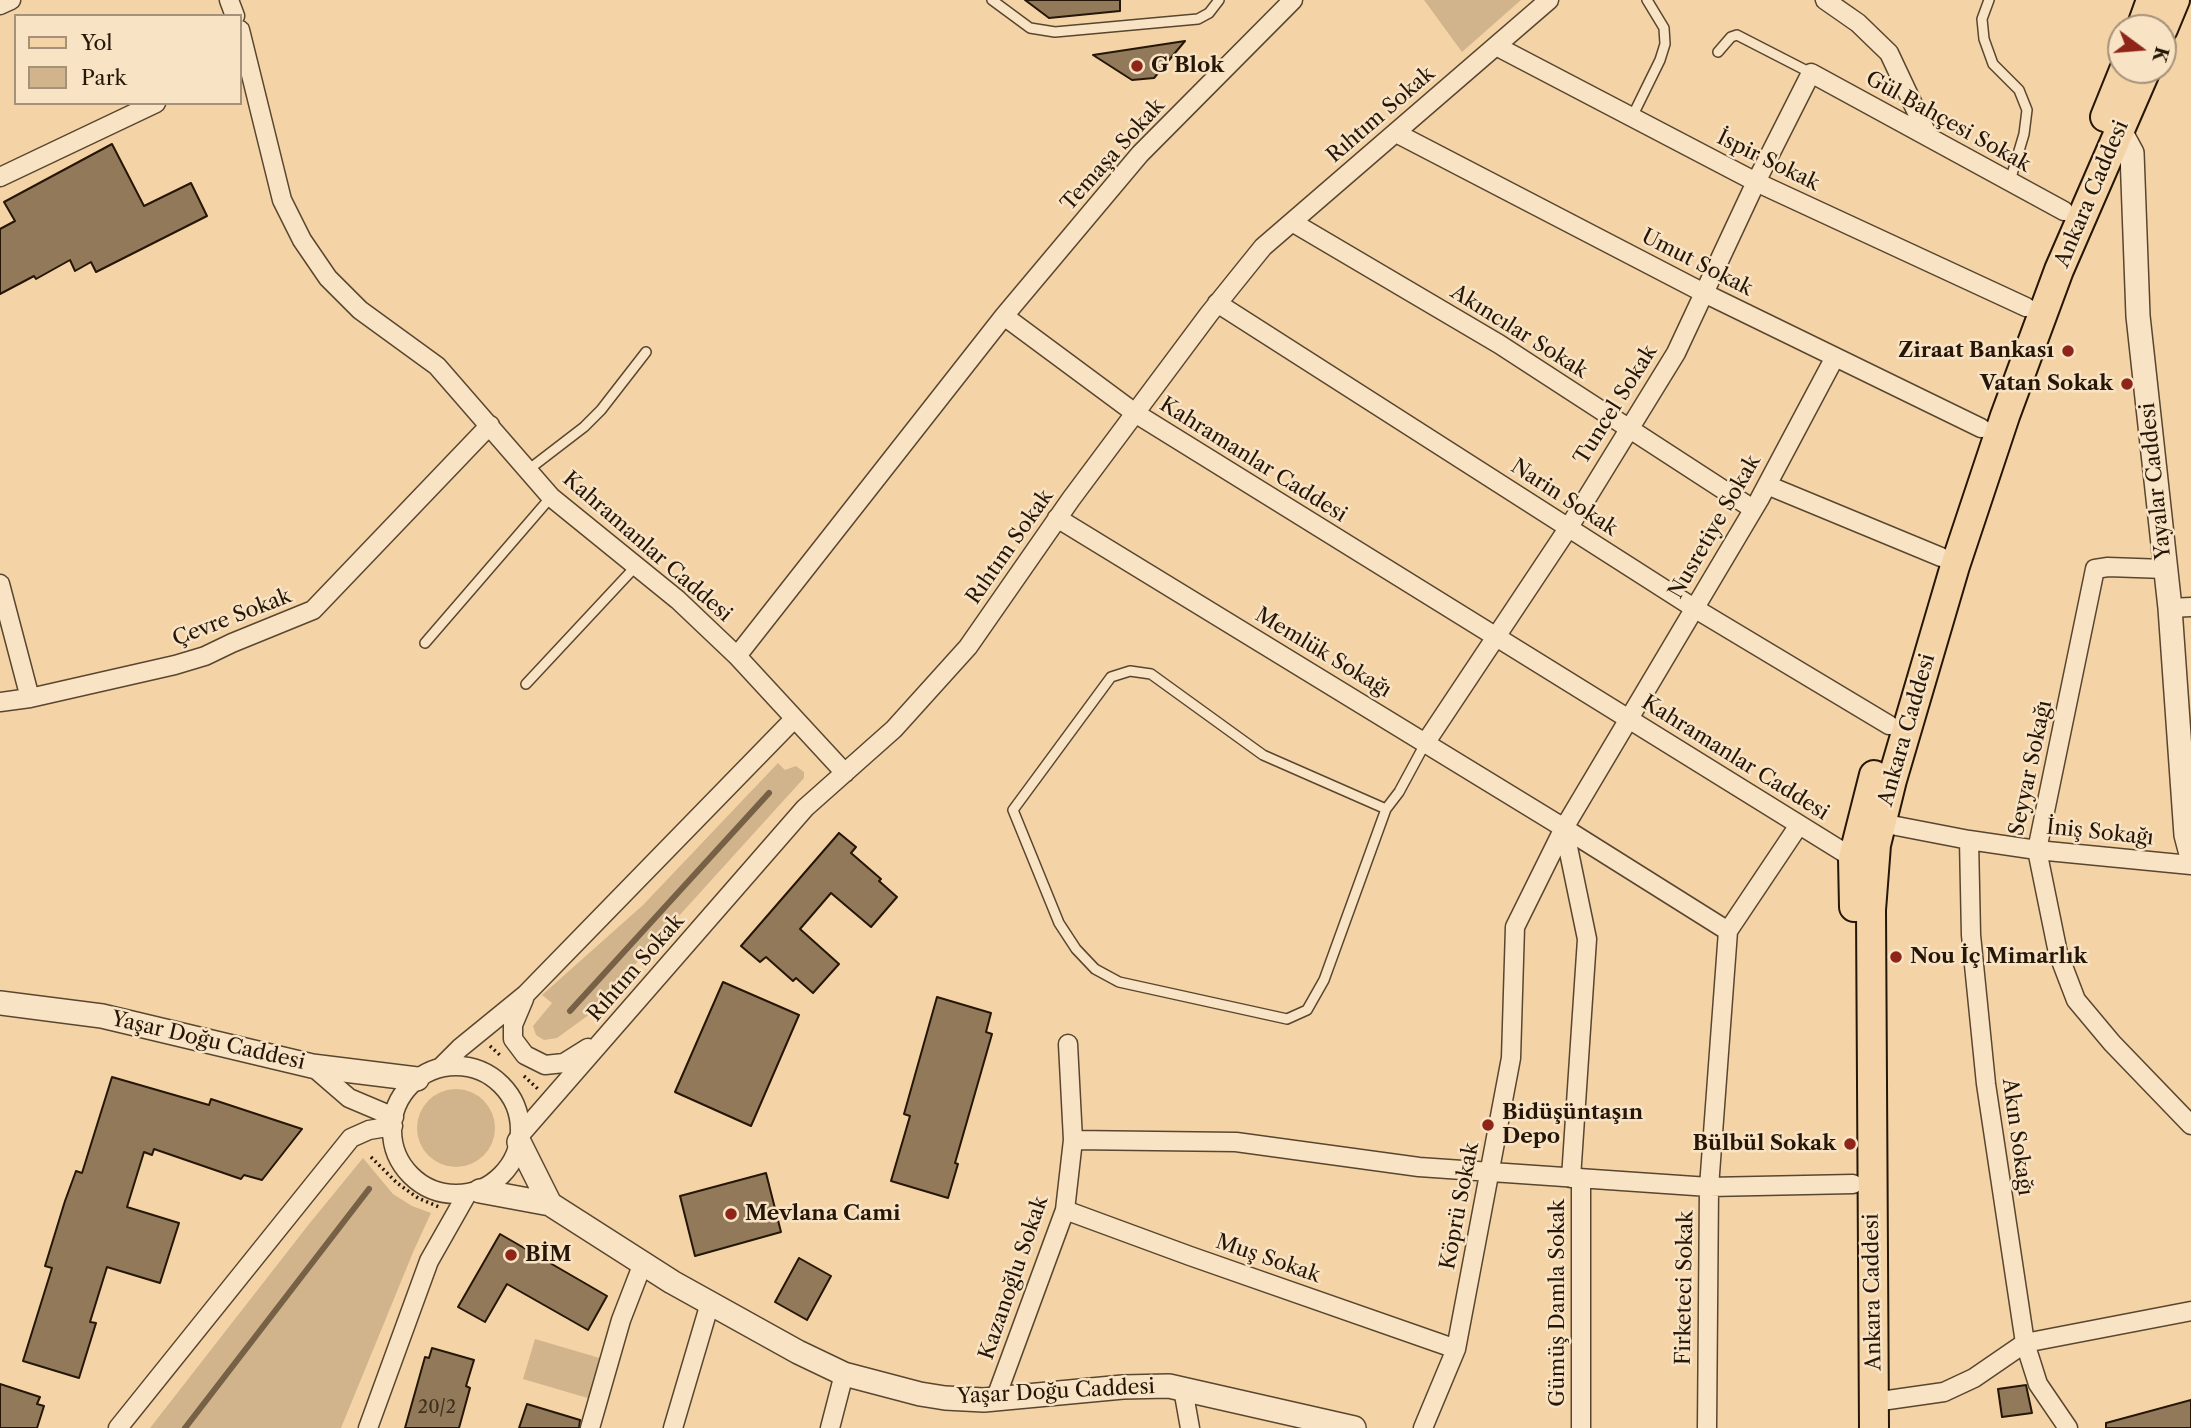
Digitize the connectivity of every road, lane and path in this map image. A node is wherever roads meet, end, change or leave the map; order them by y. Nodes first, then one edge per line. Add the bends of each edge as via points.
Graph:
1 (11, 0) edge
2 (992, 0) edge
3 (1219, 0) edge
4 (1293, 0) edge
5 (1549, 0) edge
6 (1647, 0) edge
7 (1825, 0) edge
8 (1989, 0) edge
9 (0, 5) edge
10 (1496, 46) junction
11 (1718, 52) dead end
12 (244, 62) edge
13 (1811, 73) junction
14 (2121, 84) edge
15 (2137, 84) edge
16 (152, 105) edge
17 (1632, 117) junction
18 (2112, 124) junction
19 (1396, 133) junction
20 (1928, 136) junction
21 (0, 177) edge
22 (2010, 181) junction
23 (1756, 182) junction
24 (2064, 211) junction
25 (1292, 222) junction
26 (1704, 293) junction
27 (1217, 303) junction
28 (2026, 307) junction
29 (1004, 316) junction
30 (646, 352) dead end
31 (1835, 357) junction
32 (1135, 413) junction
33 (490, 425) junction
34 (1628, 428) junction
35 (1981, 428) junction
36 (528, 470) junction
37 (1767, 485) junction
38 (551, 497) junction
39 (1753, 509) junction
40 (1058, 518) junction
41 (1569, 527) junction
42 (1941, 557) junction
43 (637, 565) junction
44 (2165, 569) junction
45 (0, 584) edge
46 (1694, 608) junction
47 (2181, 608) edge
48 (1497, 637) junction
49 (425, 643) dead end
50 (737, 656) junction
51 (526, 684) dead end
52 (30, 698) junction
53 (0, 702) edge
54 (1628, 717) junction
55 (794, 719) junction
56 (1889, 725) junction
57 (2185, 739) edge
58 (1426, 742) junction
59 (845, 773) junction
60 (1386, 809) junction
61 (1881, 823) junction
62 (1799, 825) junction
63 (1564, 828) junction
64 (1969, 840) junction
65 (2037, 850) junction
66 (2191, 854) edge
67 (1863, 860) junction
68 (2191, 865) edge
69 (1728, 931) junction
70 (525, 995) junction
71 (0, 1003) edge
72 (604, 1038) junction
73 (1068, 1044) dead end
74 (313, 1066) junction
75 (440, 1068) junction
76 (417, 1079) junction
77 (393, 1122) junction
78 (2191, 1125) edge
79 (520, 1138) junction
80 (1073, 1140) junction
81 (371, 1157) dead end
82 (1490, 1172) junction
83 (1576, 1178) junction
84 (1853, 1184) junction
85 (1709, 1187) junction
86 (473, 1192) junction
87 (550, 1203) junction
88 (444, 1210) dead end
89 (1065, 1210) junction
90 (643, 1263) junction
91 (710, 1303) junction
92 (2191, 1311) edge
93 (2025, 1343) junction
94 (1456, 1349) junction
95 (844, 1374) junction
96 (1183, 1389) junction
97 (996, 1400) junction
98 (1874, 1415) edge
99 (1297, 1422) edge
100 (118, 1428) edge
101 (368, 1428) edge
102 (590, 1428) edge
103 (673, 1428) edge
104 (830, 1428) edge
105 (1191, 1428) edge
106 (1354, 1428) edge
107 (1423, 1428) edge
108 (1581, 1428) edge
109 (1707, 1428) edge
110 (1855, 1428) edge
111 (2068, 1428) edge

1 - 9 street
2 - 3 lane via 1030,28 1055,32 1198,19
4 - 29 street, Temaşa Sokak via 1140,154
5 - 10 street, Rıhtım Sokak
6 - 17 lane via 1664,28 1665,44
7 - 20 street via 1889,53
8 - 22 lane via 1982,19 1984,40 1993,64 2019,90 2027,110 2025,134
10 - 17 street, İspir Sokak
10 - 19 street, Rıhtım Sokak
11 - 13 lane via 1737,35
12 - 33 street, Kahramanlar Caddesi via 282,200 302,240 328,278 360,310 437,366
13 - 20 street, Gül Bahçesi Sokak
13 - 23 street, Tuncel Sokak
14 - 18 main road, Ankara Caddesi
15 - 18 main road, Ankara Caddesi
16 - 21 street
17 - 23 street, İspir Sokak
18 - 24 main road, Ankara Caddesi
18 - 44 street, Yayalar Caddesi via 2132,153 2138,316
18 - 61 main road, Ankara Caddesi via 1955,566
19 - 25 street, Rıhtım Sokak
19 - 26 street, Umut Sokak
20 - 22 street, Gül Bahçesi Sokak
22 - 24 street, Gül Bahçesi Sokak
23 - 26 street, Tuncel Sokak
23 - 28 street, İspir Sokak
24 - 28 main road, Ankara Caddesi
25 - 27 street, Rıhtım Sokak via 1263,247
25 - 34 street, Akıncılar Sokak via 1499,344
26 - 31 street, Umut Sokak
26 - 34 street, Tuncel Sokak via 1676,353
27 - 32 street, Rıhtım Sokak
27 - 41 street, Narin Sokak
28 - 35 main road, Ankara Caddesi
29 - 32 street, Kahramanlar Caddesi
29 - 50 street, Kahramanlar Caddesi
30 - 36 lane via 584,427
31 - 35 street, Umut Sokak
31 - 37 street, Nusretiye Sokak
32 - 40 street, Rıhtım Sokak
32 - 48 street, Kahramanlar Caddesi
33 - 36 street, Kahramanlar Caddesi
33 - 52 street, Çevre Sokak via 313,610 205,656
34 - 39 street, Akıncılar Sokak
34 - 41 street, Tuncel Sokak
35 - 42 main road, Ankara Caddesi
36 - 38 street, Kahramanlar Caddesi
37 - 39 street, Nusretiye Sokak
37 - 42 street
38 - 43 street, Kahramanlar Caddesi
38 - 49 lane
39 - 46 street, Nusretiye Sokak
40 - 58 street, Memlük Sokağı
40 - 59 street, Rıhtım Sokak via 968,646 894,729
41 - 46 street, Narin Sokak
41 - 48 street, Tuncel Sokak
42 - 56 main road, Ankara Caddesi
43 - 50 street, Kahramanlar Caddesi
43 - 51 lane
44 - 47 street, Yayalar Caddesi
44 - 65 street, Seyyar Sokağı via 2095,569
45 - 52 street
46 - 54 street, Nusretiye Sokak
46 - 56 street, Narin Sokak
47 - 57 street, Yayalar Caddesi
48 - 54 street, Kahramanlar Caddesi
48 - 58 street, Tuncel Sokak
50 - 55 street, Kahramanlar Caddesi
52 - 53 street, Çevre Sokak
54 - 62 street, Kahramanlar Caddesi
54 - 63 street, Nusretiye Sokak
55 - 59 street, Kahramanlar Caddesi
55 - 70 street
56 - 67 main road, Ankara Caddesi via 1861,819
57 - 66 street, Yayalar Caddesi via 2186,835
58 - 60 lane
58 - 63 street, Memlük Sokağı
59 - 72 street, Rıhtım Sokak via 805,808
60 - 60 lane via 1324,980 1307,1010 1287,1019 1119,982 1095,969 1059,923 1013,810 1111,677 1130,671 1151,674 1263,755
61 - 64 street, İniş Sokağı
61 - 67 main road, Ankara Caddesi
62 - 67 street, Kahramanlar Caddesi
62 - 69 street
63 - 69 street, Memlük Sokağı
63 - 82 street, Köprü Sokak via 1515,927 1511,1058
63 - 83 street, Gümüş Damla Sokak via 1587,939
64 - 65 street, İniş Sokağı
64 - 93 street, Akın Sokağı via 1971,935 1986,1084
65 - 68 street, İniş Sokağı
65 - 78 street, Seyyar Sokağı via 2057,953 2076,1000
67 - 84 main road, Ankara Caddesi
67 - 98 main road, Ankara Caddesi via 1871,898
69 - 85 street
70 - 72 street via 513,1025 513,1039 525,1055 545,1065 564,1063
70 - 75 street
71 - 74 street, Yaşar Doğu Caddesi via 102,1016
72 - 79 street, Rıhtım Sokak
73 - 80 street, Kazanoğlu Sokak
74 - 76 street, Yaşar Doğu Caddesi
74 - 77 street via 349,1098
75 - 76 street
75 - 79 street via 478,1069 497,1080 519,1114
76 - 77 street via 402,1096
77 - 86 street via 398,1158 411,1176 443,1194
77 - 100 street via 351,1138
79 - 86 street via 509,1167 496,1181
79 - 87 street
80 - 82 street, Firketeci Sokak via 1236,1142
80 - 89 street, Kazanoğlu Sokak
81 - 88 path via 397,1183
82 - 83 street, Firketeci Sokak
82 - 94 street, Köprü Sokak
83 - 85 street, Firketeci Sokak
83 - 108 street, Gümüş Damla Sokak
84 - 85 street
84 - 110 main road, Ankara Caddesi
85 - 109 street, Firketeci Sokak
86 - 87 street via 499,1192
86 - 101 street via 429,1261
87 - 90 street, Yaşar Doğu Caddesi
89 - 94 street, Muş Sokak
89 - 97 street, Kazanoğlu Sokak
90 - 91 street, Yaşar Doğu Caddesi
90 - 102 street via 621,1320
91 - 95 street, Yaşar Doğu Caddesi
91 - 103 street
92 - 93 street
93 - 98 street via 1974,1378
93 - 111 street, Akın Sokağı via 2038,1384
94 - 107 street, Köprü Sokak
95 - 97 street, Yaşar Doğu Caddesi via 945,1398
95 - 104 street
96 - 97 street, Yaşar Doğu Caddesi via 1151,1385
96 - 99 street, Yaşar Doğu Caddesi
96 - 105 street
99 - 106 street, Yaşar Doğu Caddesi

